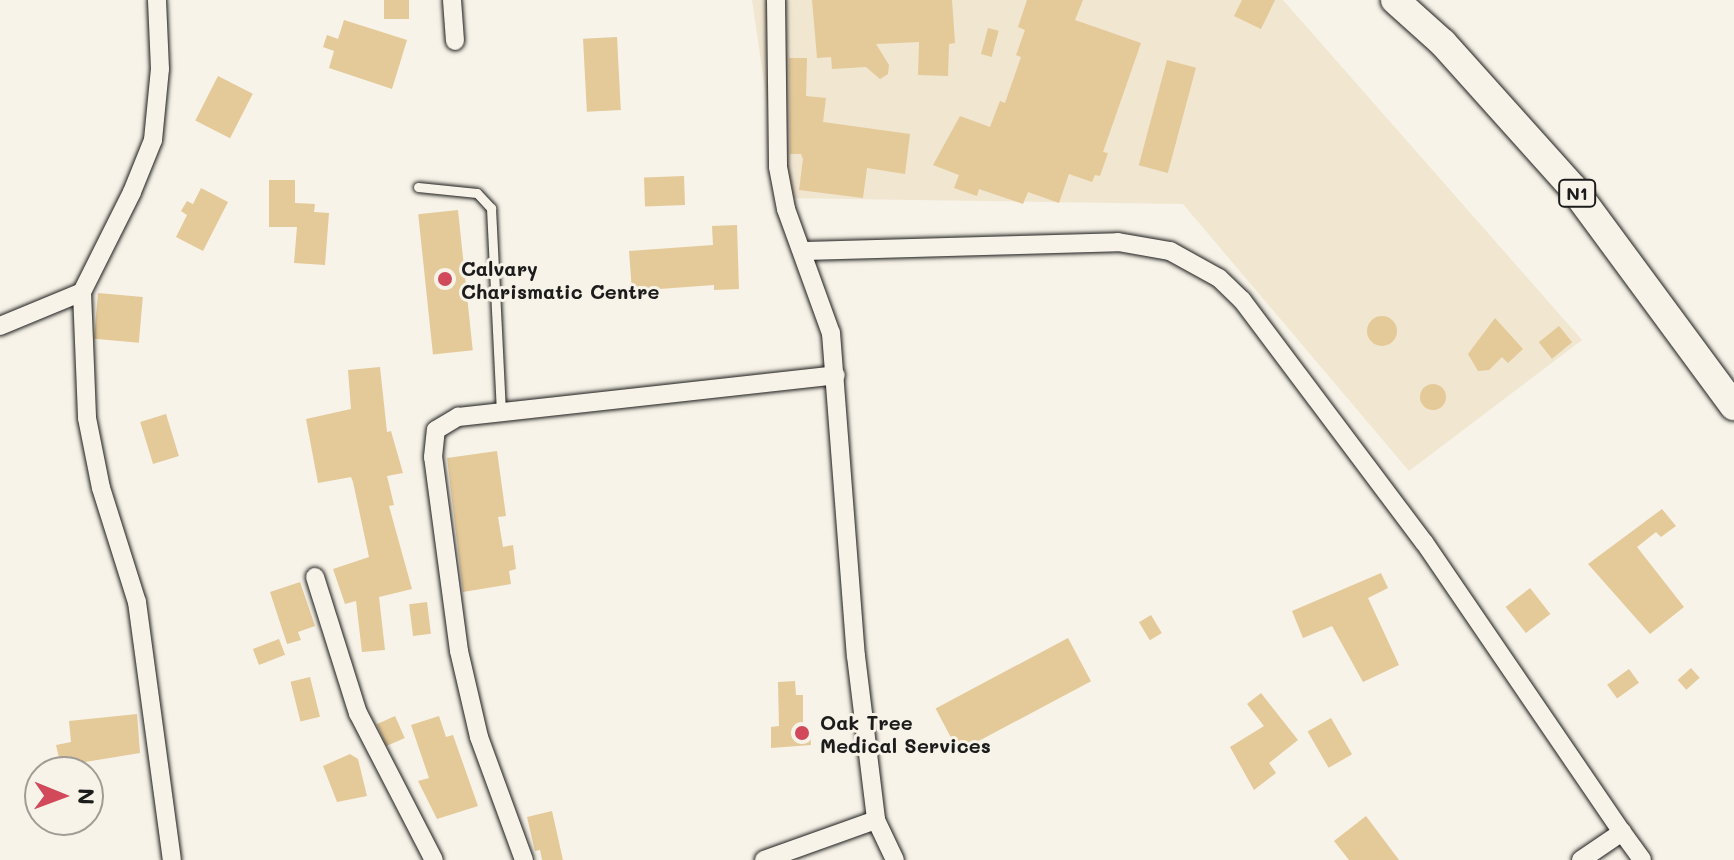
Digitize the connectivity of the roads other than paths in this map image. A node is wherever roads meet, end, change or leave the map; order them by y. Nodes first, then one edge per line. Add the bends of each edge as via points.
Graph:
1 (157, 0) edge
2 (452, 0) edge
3 (776, 0) edge
4 (1395, 0) edge
5 (455, 41) dead end
6 (418, 187) dead end
7 (805, 251) junction
8 (82, 292) junction
9 (0, 326) edge
10 (836, 375) junction
11 (1734, 406) edge
12 (501, 413) junction
13 (315, 577) dead end
14 (876, 820) junction
15 (1622, 832) junction
16 (172, 860) edge
17 (434, 860) edge
18 (524, 860) edge
19 (764, 860) edge
20 (895, 860) edge
21 (1581, 860) edge
22 (1642, 860) edge

1 - 8 street via 160,69 153,140
2 - 5 street
3 - 7 street via 778,167 786,209
4 - 11 highway, N1 via 1443,43 1573,188
6 - 12 lane via 477,193 491,208
7 - 10 street via 831,333
7 - 15 street via 1118,242 1170,251 1219,278 1242,300 1424,542
8 - 9 street
8 - 16 street via 87,418 101,488 137,602
10 - 12 street
10 - 14 street via 856,656
12 - 18 street via 447,420 436,430 432,449 459,651 479,737
13 - 17 street via 358,713
14 - 19 street
14 - 20 street
15 - 21 street
15 - 22 street

